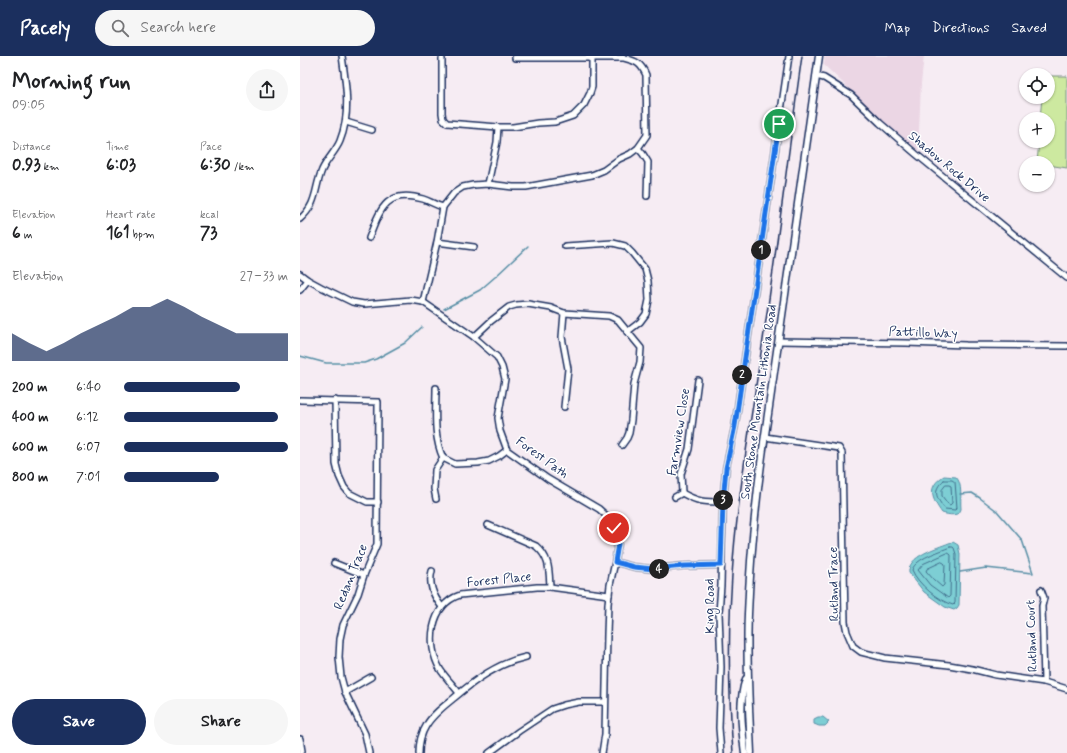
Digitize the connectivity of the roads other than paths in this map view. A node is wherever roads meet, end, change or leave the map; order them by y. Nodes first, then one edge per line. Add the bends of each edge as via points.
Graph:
1 (342, 56) edge
2 (789, 56) edge
3 (819, 56) edge
4 (515, 58) dead end
5 (592, 58) junction
6 (442, 59) dead end
7 (816, 76) junction
8 (346, 122) junction
9 (498, 127) junction
10 (372, 130) dead end
11 (638, 148) junction
12 (488, 184) junction
13 (647, 196) dead end
14 (443, 207) junction
15 (300, 219) edge
16 (369, 238) dead end
17 (437, 242) junction
18 (565, 246) dead end
19 (474, 247) dead end
20 (300, 274) edge
21 (1067, 278) edge
22 (308, 280) junction
23 (300, 290) edge
24 (424, 302) junction
25 (564, 312) junction
26 (628, 332) junction
27 (474, 337) junction
28 (779, 341) junction
29 (1067, 346) edge
30 (698, 380) dead end
31 (436, 388) dead end
32 (300, 400) edge
33 (335, 400) junction
34 (564, 407) dead end
35 (765, 437) junction
36 (622, 445) dead end
37 (507, 450) junction
38 (443, 458) junction
39 (682, 493) junction
40 (675, 497) dead end
41 (436, 498) dead end
42 (378, 502) junction
43 (723, 502) junction
44 (488, 525) dead end
45 (615, 562) junction
46 (334, 563) dead end
47 (721, 565) junction
48 (432, 572) dead end
49 (364, 575) junction
50 (550, 587) junction
51 (1041, 590) dead end
52 (609, 595) junction
53 (442, 607) junction
54 (526, 657) dead end
55 (747, 674) junction
56 (371, 677) dead end
57 (1044, 682) junction
58 (1067, 689) edge
59 (345, 692) junction
60 (459, 693) junction
61 (605, 702) junction
62 (300, 739) edge
63 (301, 753) edge
64 (369, 753) edge
65 (419, 753) edge
66 (489, 753) edge
67 (602, 753) edge
68 (721, 753) edge
69 (745, 753) edge
70 (751, 753) edge

1 - 8 street via 346,87
2 - 43 street, King Road via 735,426 726,468
3 - 7 main road, South Stone Mountain Lithonia Road
4 - 5 street
5 - 9 street via 592,87 584,105 573,116 555,122
5 - 11 street via 624,58 634,61 643,69 647,81 647,135
6 - 9 street via 443,119 447,123
7 - 21 street, Shadow Rock Drive via 824,78 851,95 916,154
7 - 28 main road, South Stone Mountain Lithonia Road
8 - 10 street
8 - 15 street via 340,142 323,169 312,203
9 - 12 street
11 - 12 street via 592,175 526,187
11 - 13 street via 648,162
12 - 14 street via 463,188 454,193
14 - 16 street via 423,199 397,197 382,208
14 - 17 street
17 - 19 street
17 - 24 street
18 - 26 street via 613,243 625,246 645,269 649,300 646,314
20 - 22 street
22 - 23 street
22 - 24 street via 352,302
24 - 27 street, Forest Path
25 - 26 street via 609,316 618,320
25 - 27 street via 528,304 516,305 509,307
25 - 34 street via 562,337 568,369
26 - 36 street via 641,348 634,384 632,420 629,433
27 - 37 street, Forest Path via 498,357 502,367 505,379 498,418
28 - 29 street, Pattillo Way
28 - 35 main road, South Stone Mountain Lithonia Road
30 - 39 street, Farmview Close via 690,448 681,474
31 - 38 street via 436,433
32 - 33 street
33 - 42 street via 336,464 339,476 349,493 367,502
33 - 42 street, Redan Trace via 378,402
35 - 55 main road, South Stone Mountain Lithonia Road via 752,548
35 - 57 street, Rutland Trace via 839,448 842,453 845,622 853,646 861,652 885,658 949,665
37 - 38 street via 489,461 478,463 455,464
37 - 45 street, Forest Path via 548,479 599,508 610,519 618,544
38 - 41 street via 435,470
39 - 40 street
39 - 43 street, Farmview Close via 695,500
42 - 49 street, Redan Trace via 377,544
43 - 47 street, King Road
44 - 50 street via 541,550 548,561
45 - 47 street via 654,569
45 - 52 street, Forest Path
46 - 49 street
47 - 68 street, King Road
48 - 53 street via 430,579 435,599
49 - 59 street, Redan Trace via 343,625 340,639 339,657
50 - 52 street, Forest Place
50 - 53 street, Forest Place via 454,597
51 - 57 street, Rutland Court via 1044,598
52 - 61 street, Forest Path
53 - 60 street via 433,627 433,652 440,668
54 - 60 street via 493,669
55 - 69 main road via 742,689
55 - 70 main road, South Stone Mountain Lithonia Road
56 - 59 street
57 - 58 street, Rutland Trace
59 - 64 street, Redan Trace via 365,734
60 - 65 street via 425,727 420,739
61 - 66 street via 579,702 552,709
61 - 67 street, Forest Path
62 - 63 street

